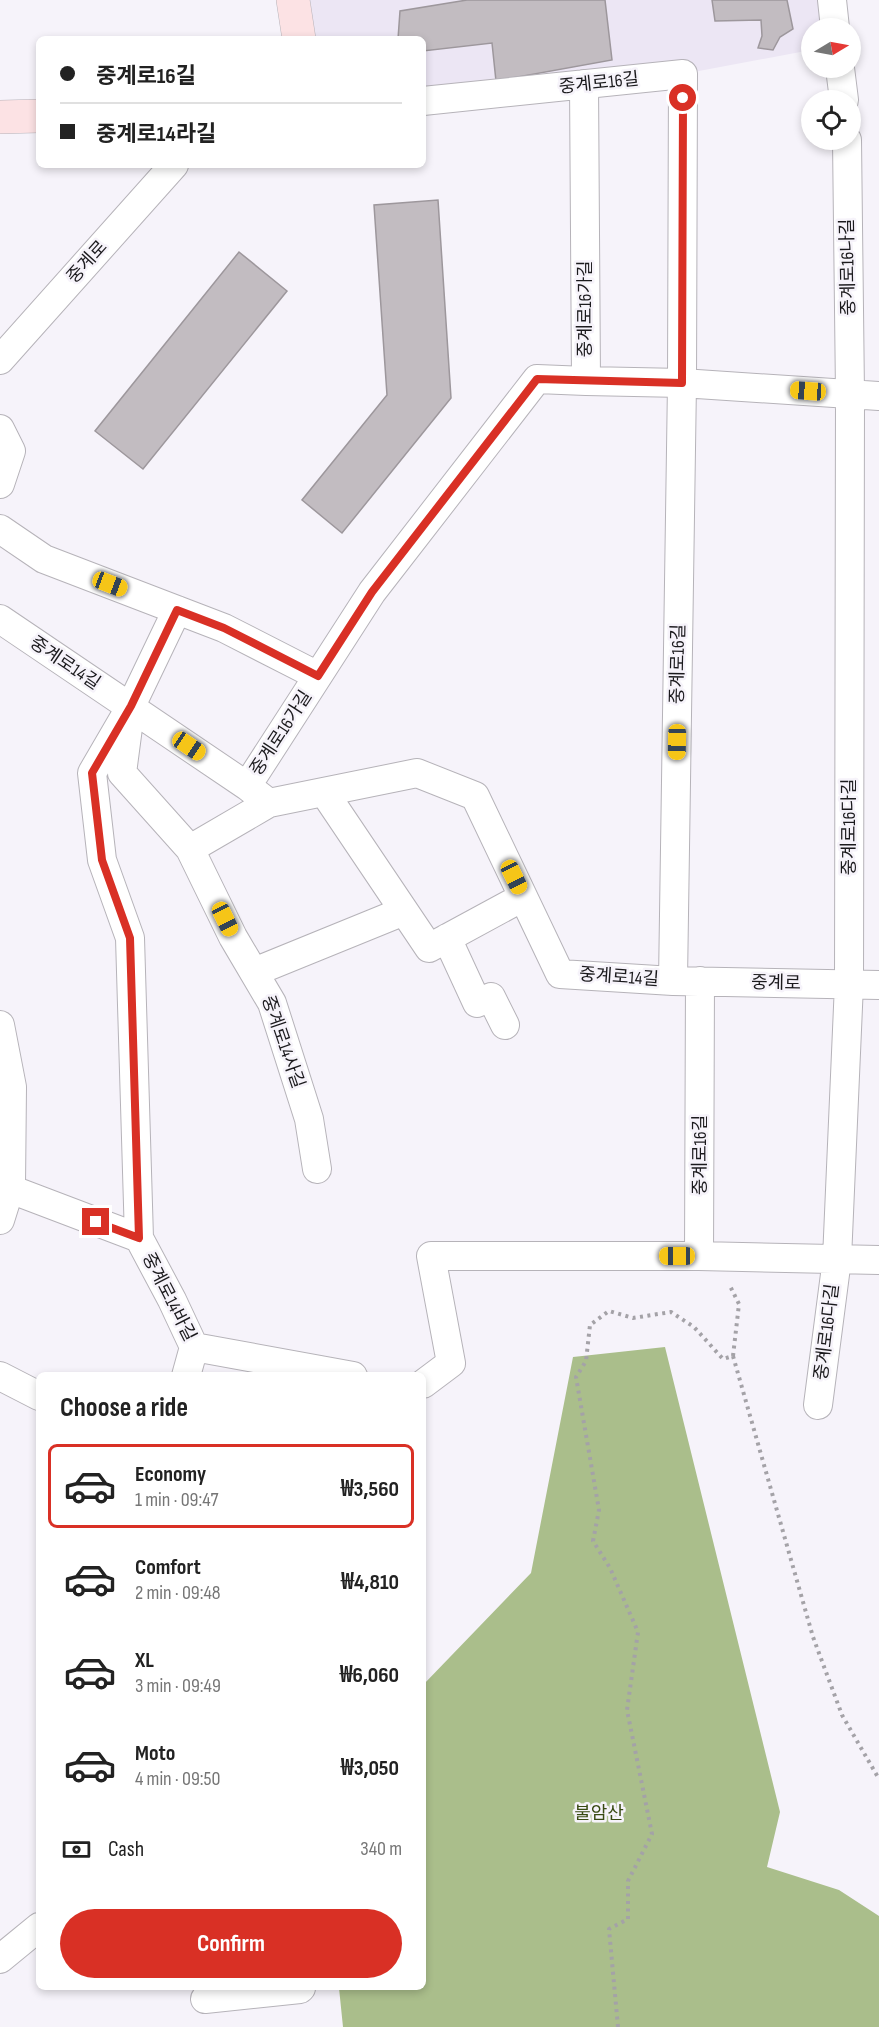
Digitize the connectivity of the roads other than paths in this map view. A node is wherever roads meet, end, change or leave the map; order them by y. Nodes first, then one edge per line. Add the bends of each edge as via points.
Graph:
1 (293, 0) edge
2 (831, 0) edge
3 (834, 18) edge
4 (299, 36) edge
5 (584, 84) junction
6 (426, 101) edge
7 (36, 116) edge
8 (0, 117) edge
9 (847, 150) edge
10 (171, 168) edge
11 (0, 360) edge
12 (586, 381) junction
13 (682, 383) junction
14 (850, 394) junction
15 (879, 396) edge
16 (0, 429) edge
17 (0, 484) edge
18 (0, 529) edge
19 (177, 610) junction
20 (0, 619) edge
21 (318, 676) junction
22 (131, 706) junction
23 (247, 786) junction
24 (324, 792) junction
25 (269, 803) junction
26 (190, 849) junction
27 (523, 897) junction
28 (404, 911) junction
29 (447, 938) junction
30 (254, 972) junction
31 (687, 981) junction
32 (849, 984) junction
33 (879, 986) edge
34 (0, 1025) edge
35 (505, 1025) dead end
36 (317, 1169) dead end
37 (10, 1189) junction
38 (0, 1220) edge
39 (139, 1238) junction
40 (707, 1257) junction
41 (837, 1259) junction
42 (879, 1260) edge
43 (194, 1347) junction
44 (187, 1372) edge
45 (331, 1372) edge
46 (0, 1376) edge
47 (426, 1382) edge
48 (36, 1394) edge
49 (818, 1405) dead end
50 (36, 1929) edge
51 (0, 1959) edge
52 (291, 1990) edge
53 (206, 1999) dead end

1 - 4 street
2 - 3 street
5 - 6 street, 중계로16길
5 - 12 street, 중계로16가길
5 - 13 street, 중계로16길 via 683,74
7 - 8 street
9 - 14 street, 중계로16나길
10 - 11 street, 중계로
12 - 13 street
12 - 21 street, 중계로16가길 via 537,379 372,592
13 - 14 street
13 - 31 street, 중계로16길
14 - 15 street
14 - 32 street, 중계로16다길
16 - 17 street via 11,451
18 - 19 street via 44,559
19 - 21 street via 224,628
19 - 22 street
20 - 22 street, 중계로14길
21 - 23 street, 중계로16가길
22 - 23 street, 중계로14길
22 - 26 street, 중계로14사길 via 122,773
22 - 39 street, 중계로14바길 via 92,773 102,860 130,938
23 - 25 street, 중계로14길
24 - 25 street, 중계로14길
24 - 27 street, 중계로14길 via 417,773 475,796
24 - 28 street
25 - 26 street, 중계로14길
26 - 30 street, 중계로14사길
27 - 29 street
27 - 31 street, 중계로14길 via 560,974
28 - 29 street via 429,948
28 - 30 street
29 - 35 street via 477,1003 491,997
30 - 36 street, 중계로14사길 via 272,1003 309,1119
31 - 32 street, 중계로
31 - 40 street, 중계로16길
32 - 33 street, 중계로
32 - 41 street, 중계로16다길
34 - 37 street via 12,1087
37 - 38 street
37 - 39 street
39 - 43 street, 중계로14바길
40 - 41 street
40 - 47 street via 431,1257 451,1363
41 - 42 street, 중계로16다길
41 - 49 street, 중계로16다길
43 - 44 street
43 - 45 street, 중계로14바길
46 - 48 street
50 - 51 street
52 - 53 street

